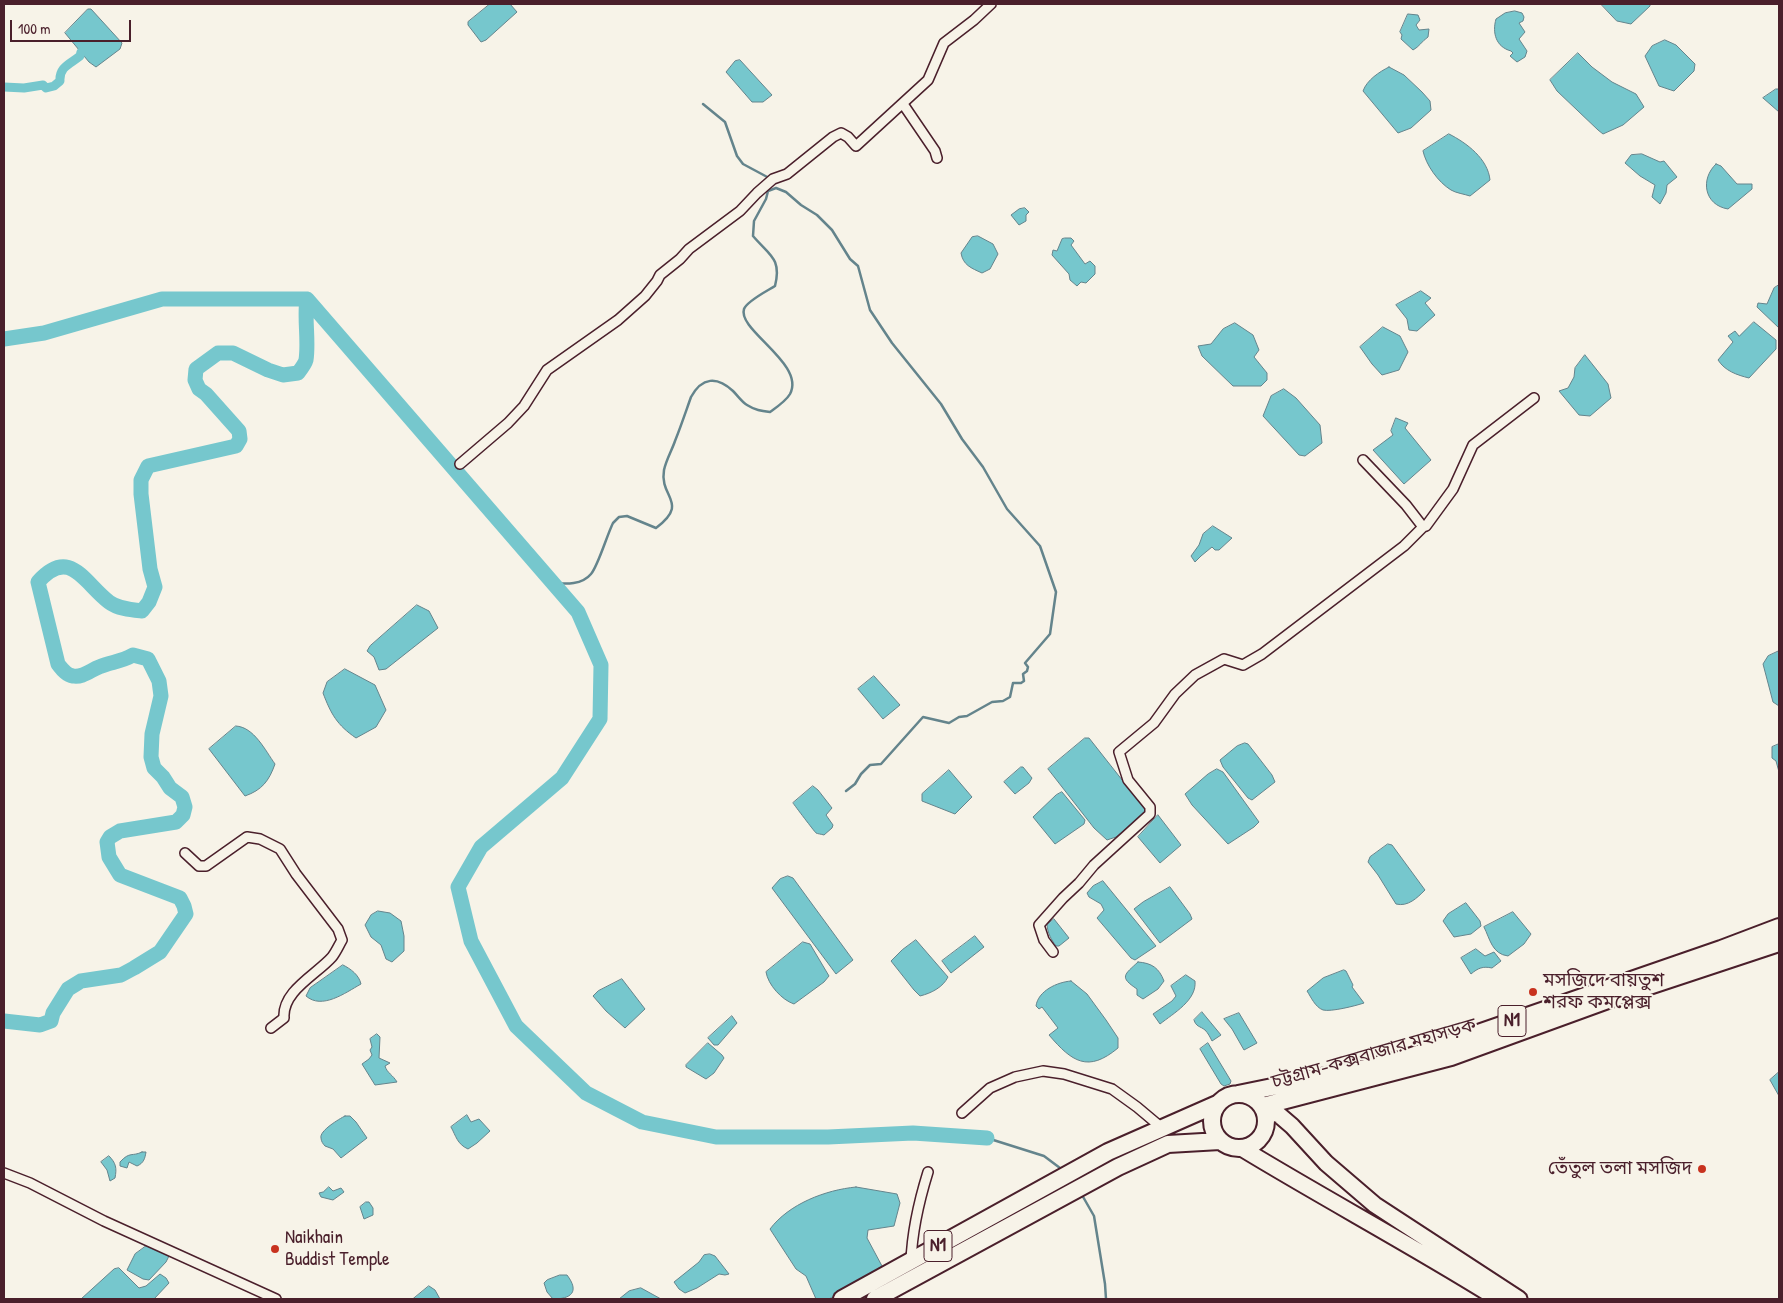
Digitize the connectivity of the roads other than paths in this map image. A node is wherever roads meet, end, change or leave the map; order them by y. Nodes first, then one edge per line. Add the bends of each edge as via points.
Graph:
1 (992, 4) edge
2 (903, 104) junction
3 (937, 158) dead end
4 (1534, 398) dead end
5 (1363, 460) dead end
6 (460, 464) dead end
7 (1423, 527) junction
8 (185, 853) dead end
9 (1779, 927) edge
10 (1779, 943) edge
11 (1053, 952) dead end
12 (271, 1028) dead end
13 (1238, 1094) junction
14 (1217, 1104) junction
15 (1264, 1109) junction
16 (962, 1112) dead end
17 (1162, 1128) junction
18 (1220, 1141) junction
19 (1243, 1149) junction
20 (928, 1172) dead end
21 (4, 1173) edge
22 (910, 1260) junction
23 (912, 1279) junction
24 (895, 1295) edge
25 (276, 1299) edge
26 (842, 1299) edge
27 (875, 1299) edge
28 (1498, 1299) edge
29 (1519, 1299) edge

1 - 2 street via 944,43 928,80
2 - 3 street
2 - 6 street via 856,146 840,133 787,174 773,179 740,211 660,275 645,296 618,320 547,370 519,412
4 - 7 street via 1473,446 1454,489
5 - 7 street
7 - 11 street via 1404,546 1262,654 1243,665 1224,659 1195,675 1175,694 1154,723 1119,752 1128,780 1150,807 1150,814 1094,865 1040,925 1044,940
8 - 12 street via 199,866 206,866 247,838 260,839 280,849 338,929 342,940 332,956 293,994 284,1018
9 - 13 highway, চট্টগ্রাম-কক্সবাজার মহাসড়ক / N1 via 1402,1059
10 - 15 highway, চট্টগ্রাম-কক্সবাজার মহাসড়ক / N1 via 1616,997 1451,1057
13 - 14 highway, N1 via 1230,1095
13 - 15 highway via 1252,1097
14 - 17 highway, N1
14 - 18 highway via 1212,1126
15 - 19 highway via 1266,1126 1263,1134
15 - 29 main road via 1278,1114 1292,1126 1326,1163 1375,1205
16 - 17 street via 990,1088 1015,1077 1043,1071 1112,1089
17 - 22 highway, N1 via 1108,1152
18 - 19 highway, N1
18 - 23 highway, N1 via 1168,1144 1118,1167
19 - 28 main road
20 - 22 street via 913,1232
21 - 25 street
22 - 23 street
22 - 26 highway, N1
23 - 24 highway, N1
24 - 27 highway, N1

